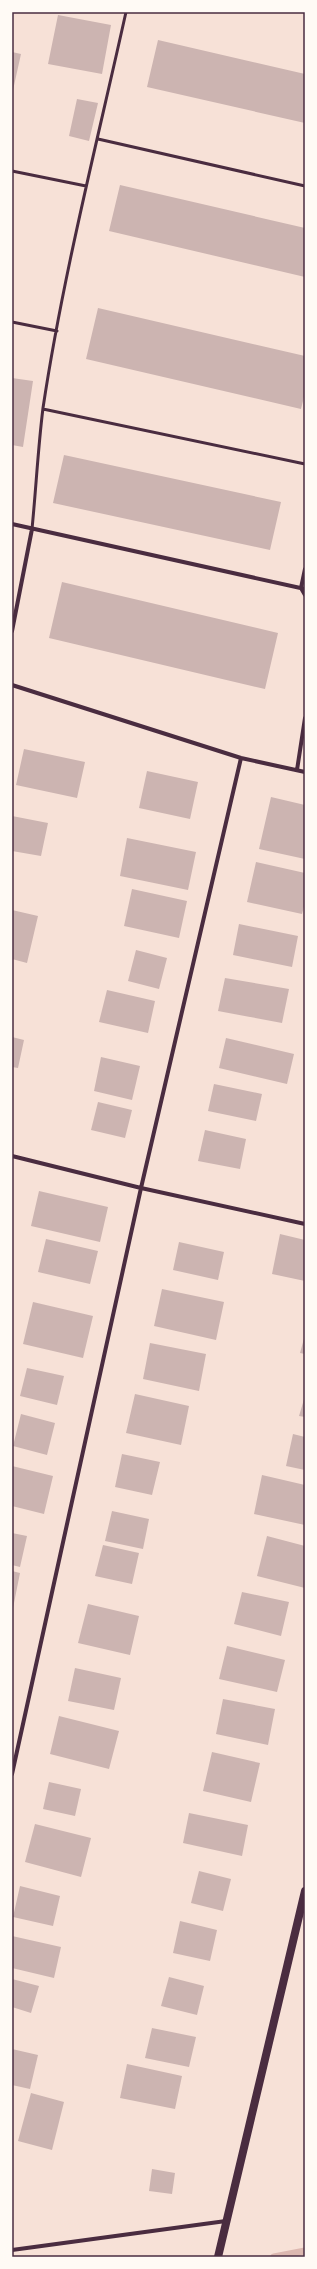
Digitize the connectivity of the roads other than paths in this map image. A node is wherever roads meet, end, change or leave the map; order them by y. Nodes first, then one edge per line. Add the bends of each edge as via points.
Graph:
1 (126, 12) edge
2 (98, 139) junction
3 (12, 171) edge
4 (86, 186) junction
5 (305, 186) edge
6 (12, 322) edge
7 (58, 331) junction
8 (43, 408) junction
9 (305, 464) edge
10 (12, 524) edge
11 (32, 529) junction
12 (305, 569) edge
13 (303, 588) edge
14 (305, 595) edge
15 (12, 631) edge
16 (12, 685) edge
17 (305, 718) edge
18 (241, 758) junction
19 (297, 770) junction
20 (305, 772) edge
21 (12, 1156) edge
22 (141, 1188) junction
23 (305, 1224) edge
24 (12, 1774) edge
25 (305, 1891) edge
26 (227, 2221) junction
27 (12, 2250) edge
28 (218, 2257) edge

1 - 2 lane
2 - 4 lane
2 - 5 lane
3 - 4 lane
4 - 7 lane
6 - 7 lane
7 - 8 lane
8 - 9 lane
8 - 11 lane
10 - 11 street
11 - 13 street
11 - 15 street
12 - 13 street
13 - 14 street
16 - 18 street
17 - 19 street
18 - 19 street
18 - 22 street
19 - 20 street
21 - 22 street
22 - 23 street
22 - 24 street
25 - 26 main road
26 - 27 street
26 - 28 main road

